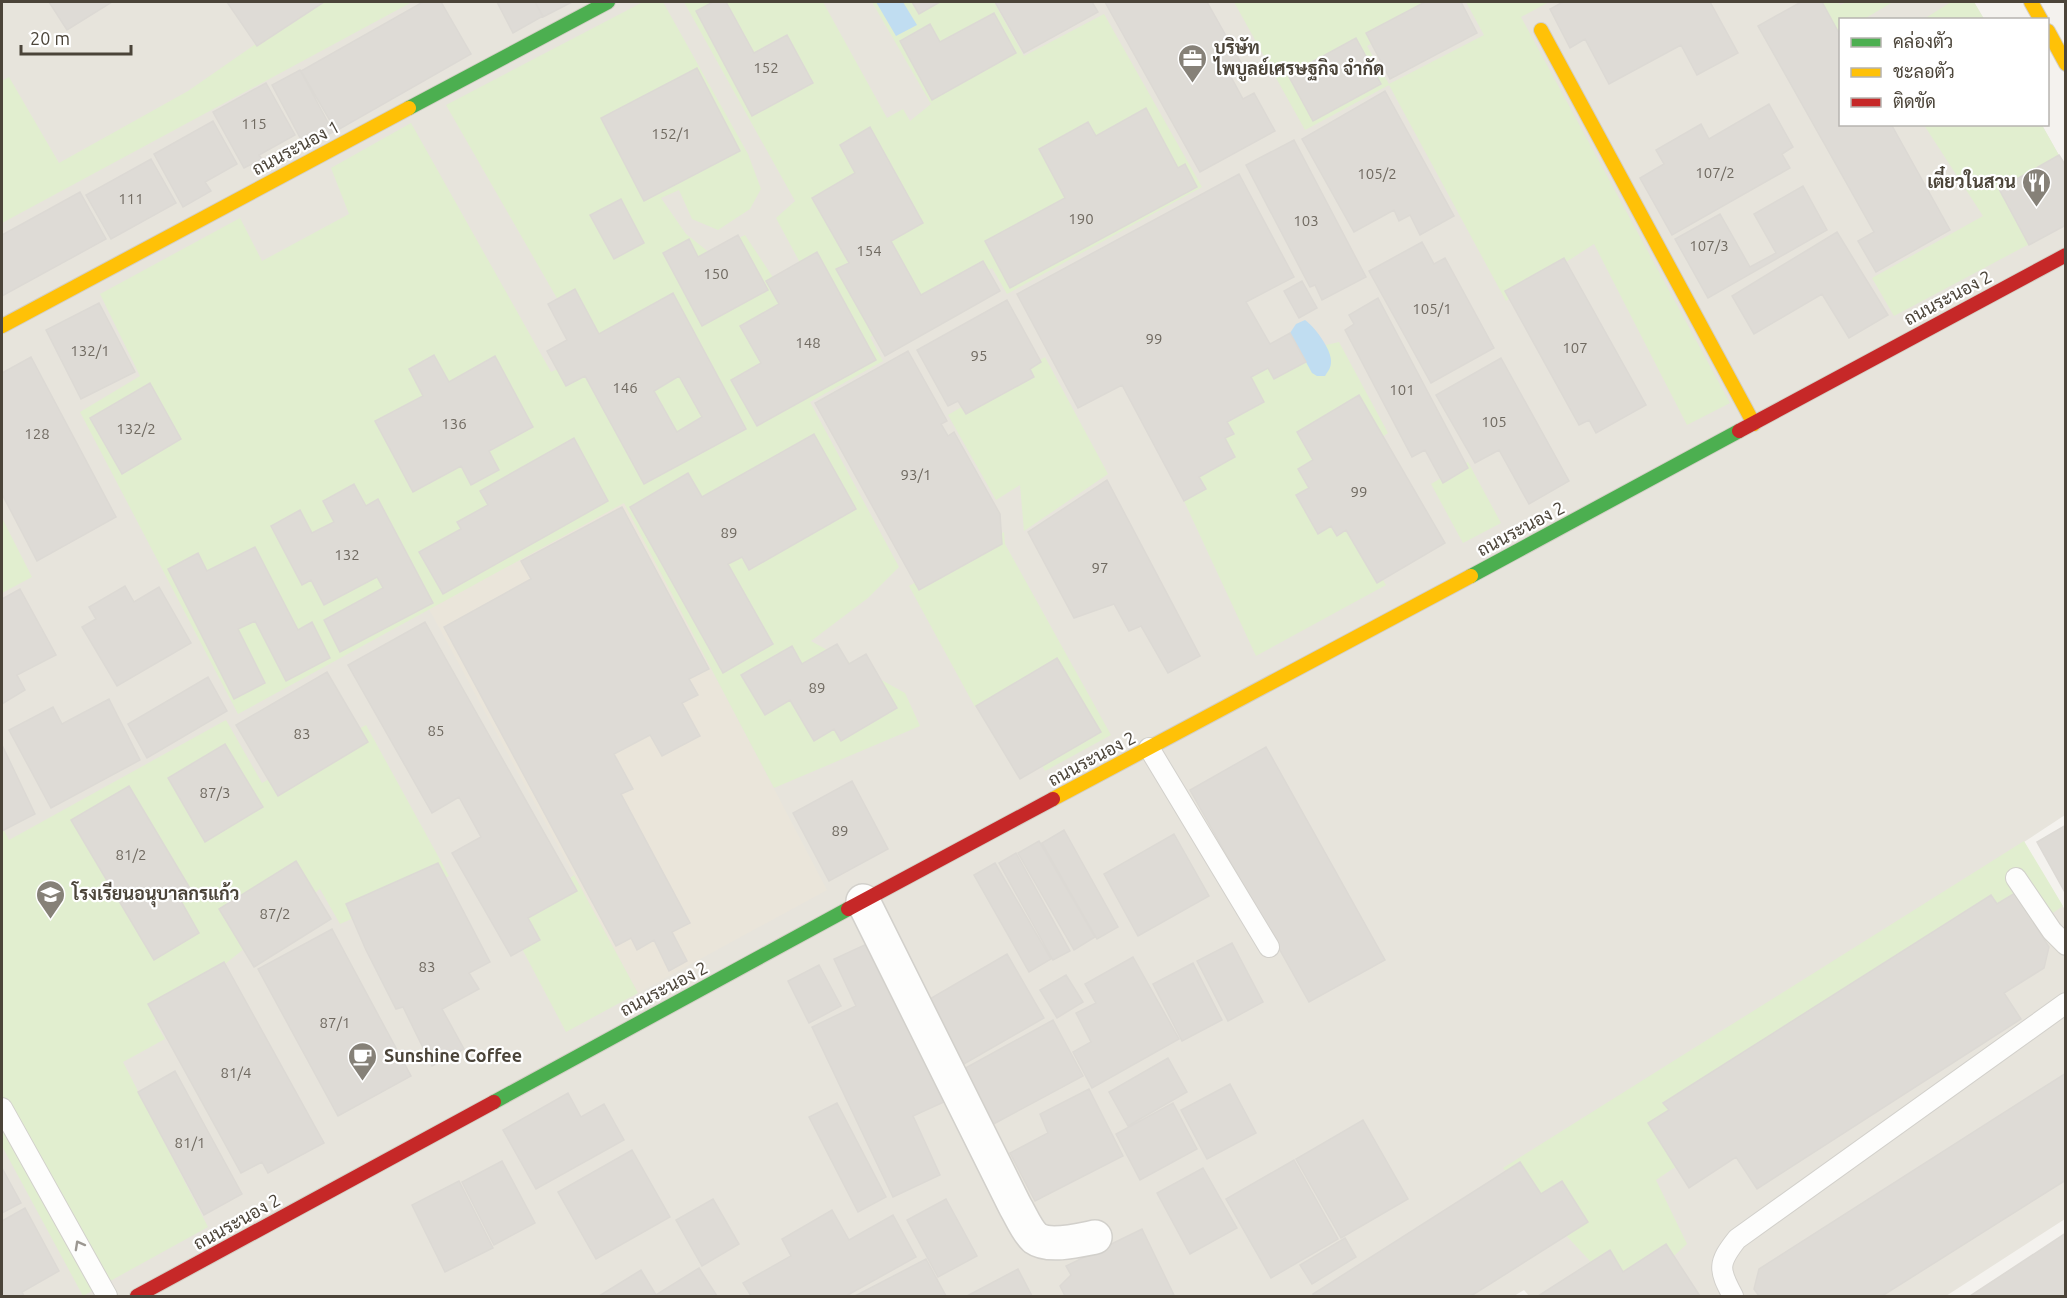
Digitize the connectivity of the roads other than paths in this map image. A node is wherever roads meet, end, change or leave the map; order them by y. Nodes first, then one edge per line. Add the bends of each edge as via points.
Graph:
1 (608, 2) edge
2 (2031, 2) edge
3 (2040, 18) edge
4 (1541, 30) dead end
5 (2049, 33) edge
6 (2066, 64) edge
7 (2066, 255) edge
8 (2, 326) edge
9 (1754, 424) junction
10 (1149, 748) junction
11 (2016, 878) dead end
12 (863, 902) junction
13 (2066, 945) edge
14 (1269, 947) dead end
15 (2066, 1003) edge
16 (2, 1108) edge
17 (1095, 1237) dead end
18 (107, 1296) edge
19 (138, 1296) edge
20 (1733, 1296) edge

1 - 8 street, ถนนระนอง 1
2 - 3 street
4 - 9 street
5 - 6 street
7 - 9 street, ถนนระนอง 2
9 - 10 street, ถนนระนอง 2
10 - 12 street, ถนนระนอง 2
10 - 14 lane
11 - 13 lane
12 - 17 street via 1009,1196 1034,1238 1064,1242
12 - 19 street, ถนนระนอง 2
15 - 20 lane via 1737,1239 1723,1257 1723,1278
18 -> 16 lane

